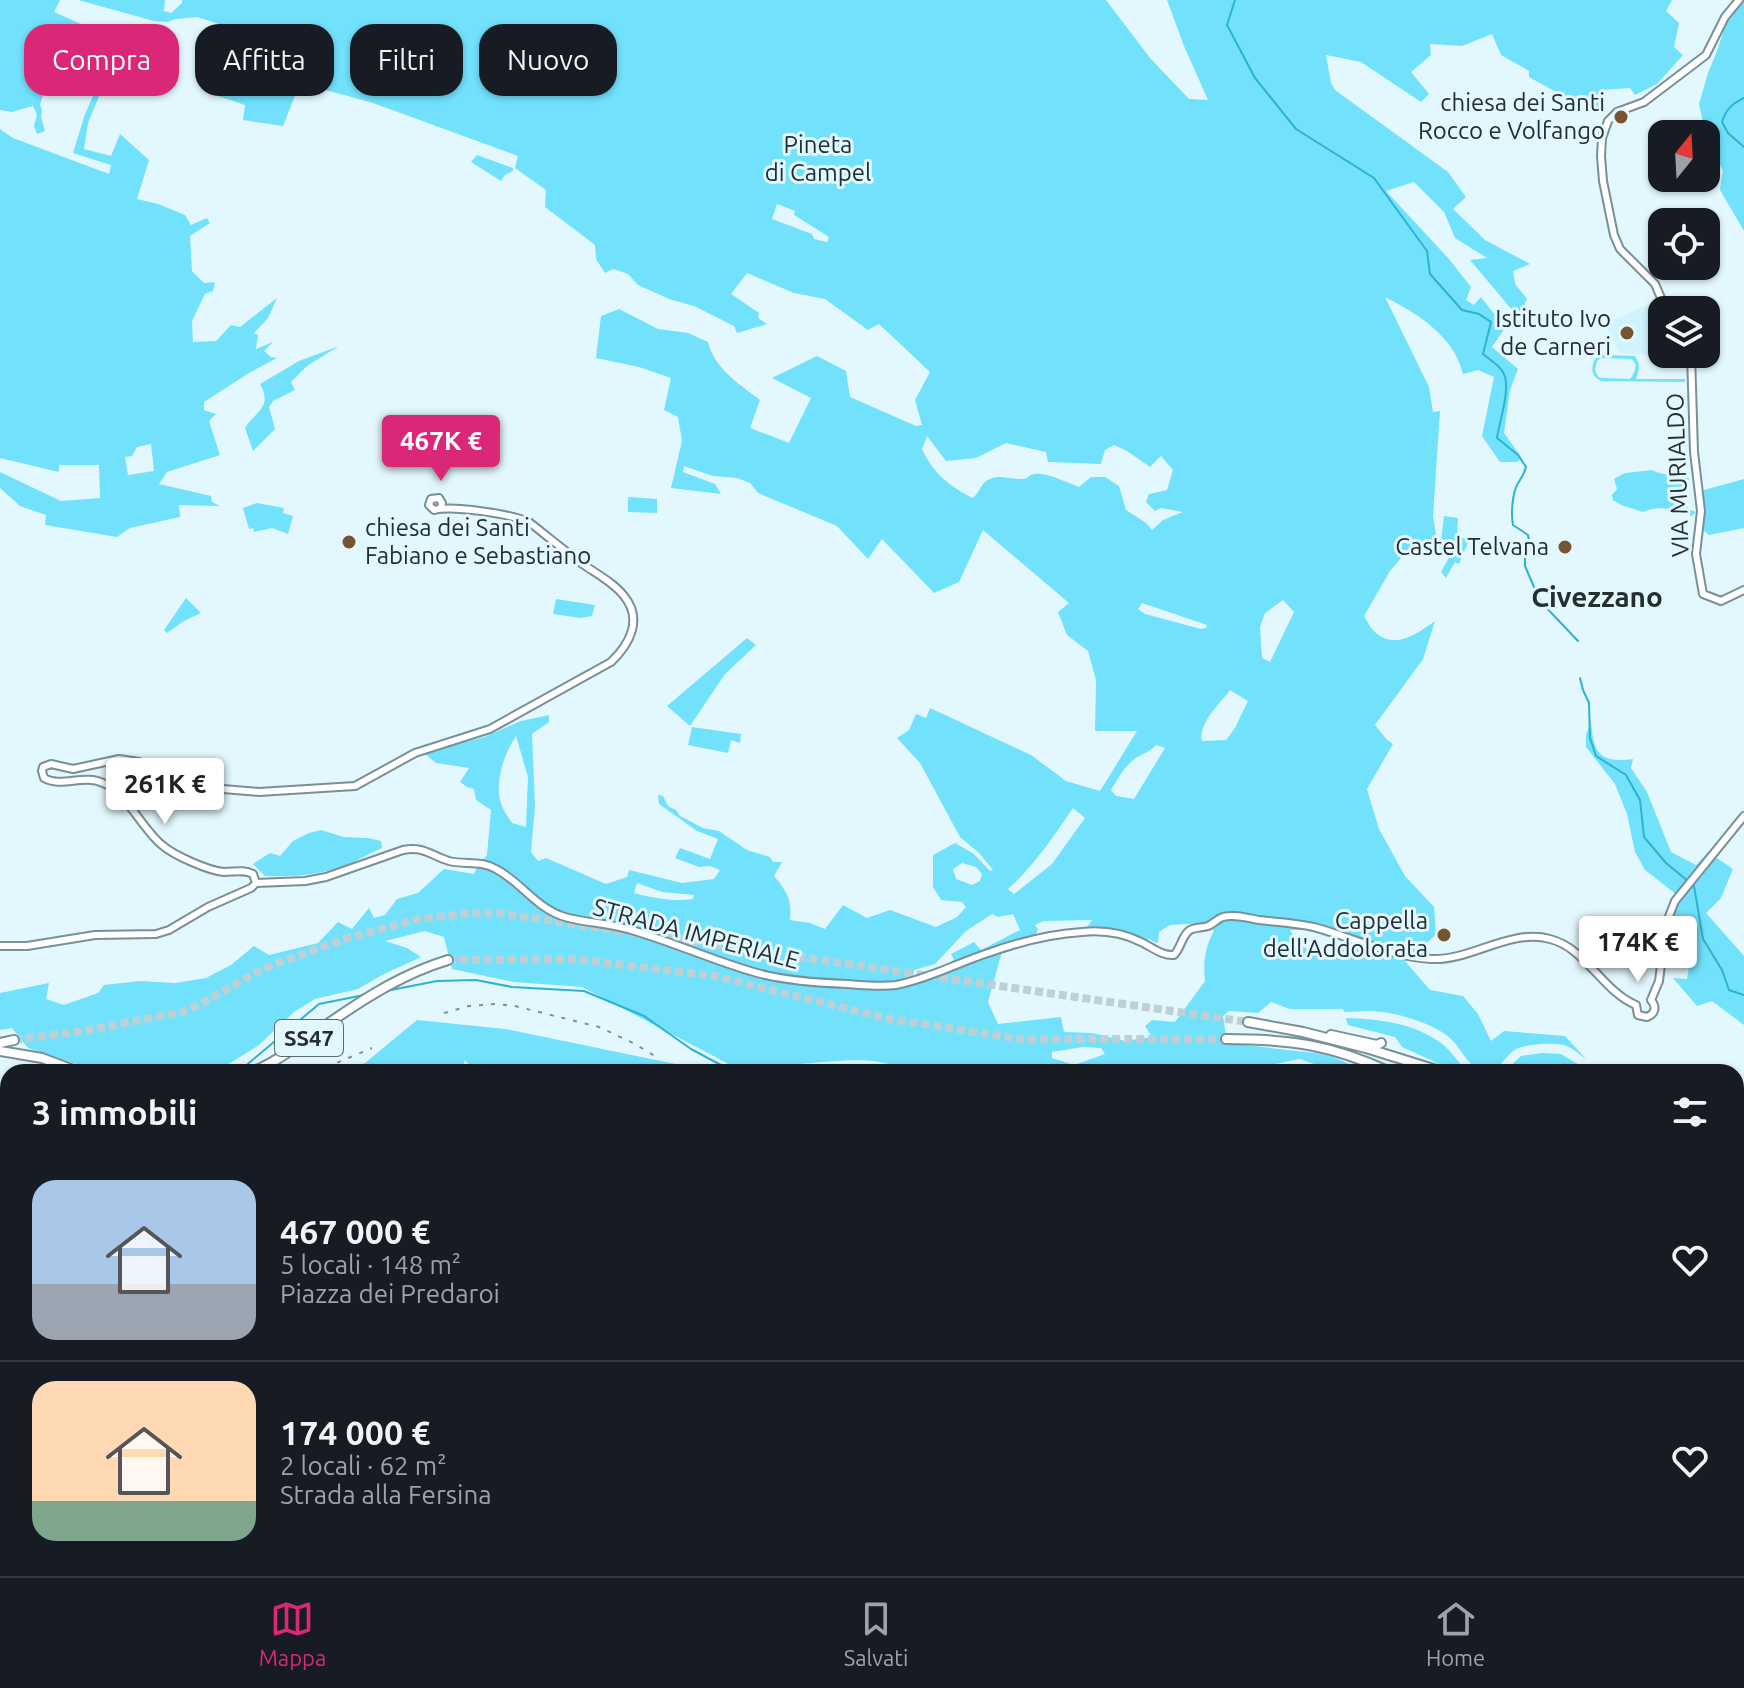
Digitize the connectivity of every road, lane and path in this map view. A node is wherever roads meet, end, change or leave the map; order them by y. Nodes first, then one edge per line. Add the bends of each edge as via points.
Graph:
1 (1739, 0) edge
2 (1660, 296) edge
3 (1691, 368) edge
4 (441, 508) dead end
5 (1744, 590) edge
6 (1744, 816) edge
7 (256, 883) junction
8 (0, 946) edge
9 (448, 960) tunnel mouth
10 (1248, 1022) tunnel mouth
11 (1303, 1032) junction
12 (1226, 1039) tunnel mouth
13 (14, 1040) tunnel mouth
14 (0, 1043) edge
15 (1381, 1043) dead end
16 (0, 1051) edge
17 (58, 1064) edge
18 (268, 1064) edge
19 (1372, 1064) edge
20 (1417, 1064) edge

1 - 2 street via 1706,55 1653,97 1617,112 1602,138 1614,235
3 - 5 street, VIA MURIALDO via 1701,511 1696,554 1703,594 1721,601
4 - 7 street via 529,522 614,587 634,618 623,651 506,721 415,753 355,786 223,789 119,759 73,769 46,764 42,771 50,782 93,779 106,784 162,846 213,870 246,870
6 - 7 street, STRADA IMPERIALE via 1671,908 1659,981 1643,1001 1621,997 1587,963 1549,938 1519,938 1429,959 1311,927 1227,916 1192,928 1174,955 1118,934 1087,931 1041,936 912,981 805,982 758,973 630,929 567,918 550,912 494,867 449,861 424,849 403,850 326,877
7 - 8 street via 156,934
9 - 18 highway, SS47 via 378,991
10 - 11 highway
11 - 15 highway
11 - 20 highway
12 - 19 highway via 1317,1046
13 - 14 highway
16 - 17 highway

